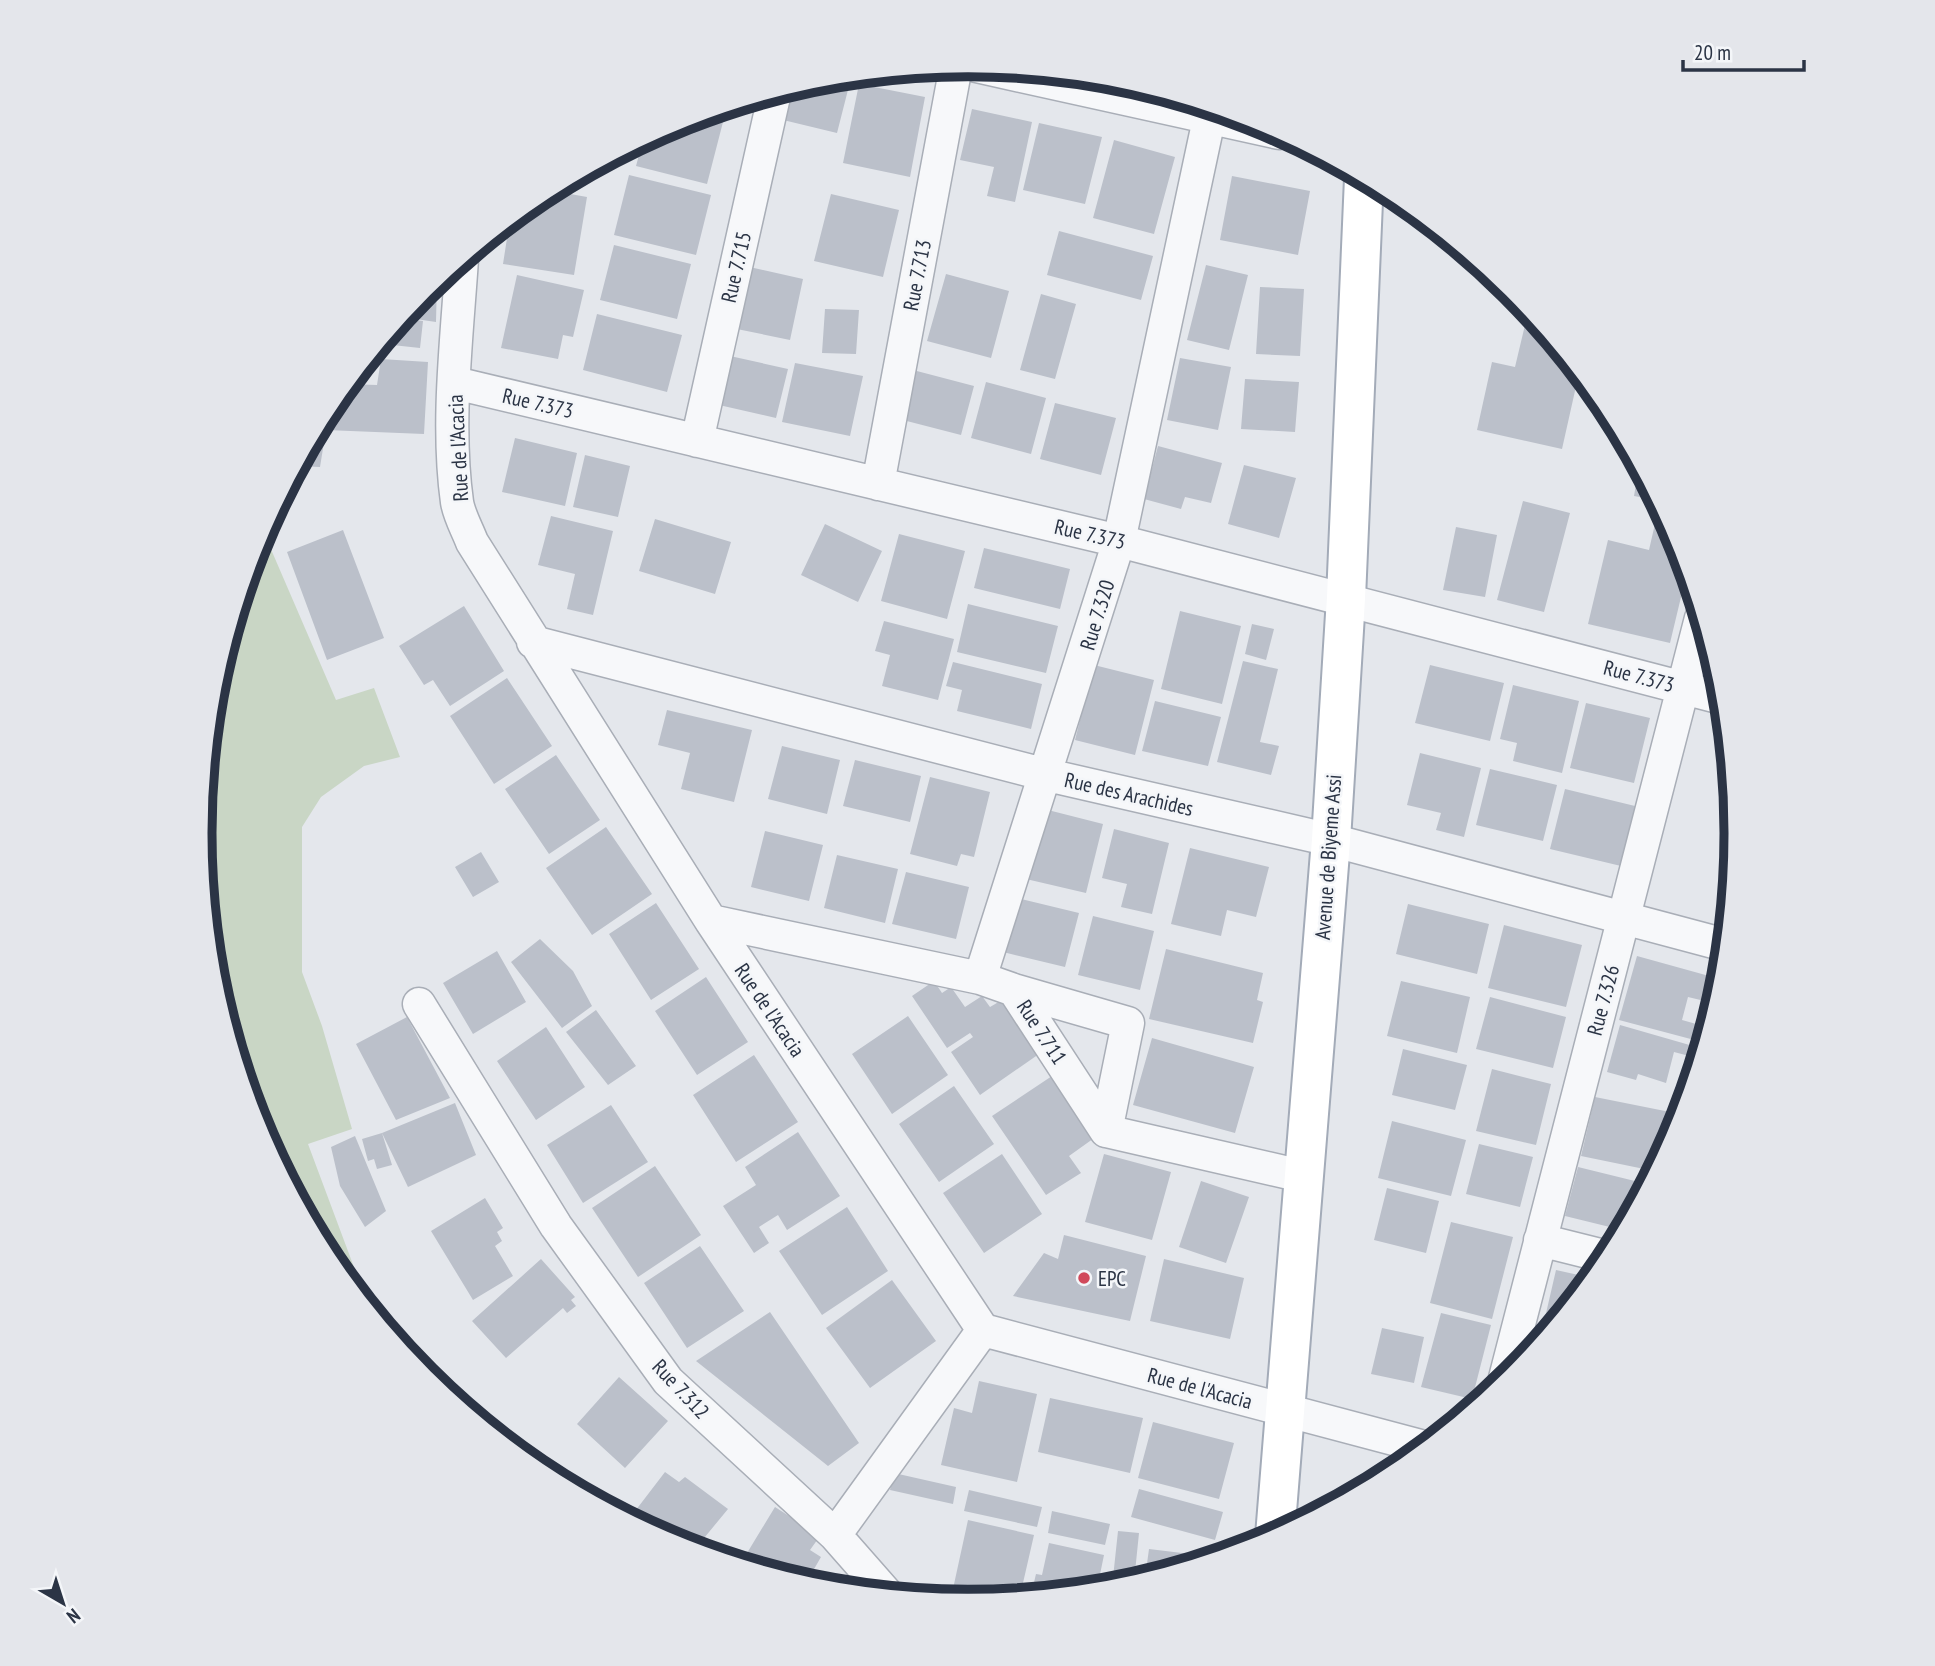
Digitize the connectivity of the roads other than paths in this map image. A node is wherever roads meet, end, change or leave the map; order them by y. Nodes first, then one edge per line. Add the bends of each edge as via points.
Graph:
1 (954, 78) edge
2 (1104, 90) edge
3 (773, 103) edge
4 (1209, 120) junction
5 (1227, 123) edge
6 (1364, 189) edge
7 (461, 272) edge
8 (454, 383) junction
9 (697, 441) junction
10 (878, 484) junction
11 (1119, 541) junction
12 (1346, 598) junction
13 (1697, 635) edge
14 (533, 642) junction
15 (1685, 688) junction
16 (1710, 695) edge
17 (1047, 775) junction
18 (1331, 840) junction
19 (1624, 920) junction
20 (711, 921) junction
21 (1715, 943) edge
22 (980, 978) junction
23 (1014, 990) junction
24 (419, 1004) dead end
25 (1107, 1131) junction
26 (1302, 1176) junction
27 (1540, 1240) junction
28 (1595, 1254) edge
29 (983, 1330) junction
30 (1510, 1360) edge
31 (1285, 1411) junction
32 (1413, 1444) edge
33 (1276, 1523) edge
34 (835, 1535) junction
35 (878, 1584) edge

1 - 10 street, Rue 7.713
2 - 4 street
3 - 9 street, Rue 7.715
4 - 5 street
4 - 11 street, Rue 7.320
6 - 12 main road, Avenue de Biyeme Assi
7 - 8 street, Rue de l'Acacia
8 - 9 street, Rue 7.373
8 - 14 street, Rue de l'Acacia via 458,505 472,542
9 - 10 street, Rue 7.373
10 - 11 street, Rue 7.373
11 - 12 street, Rue 7.373
11 - 17 street, Rue 7.320
12 - 15 street, Rue 7.373
12 - 18 main road, Avenue de Biyeme Assi
13 - 15 street, Rue 7.326
14 - 17 street, Rue des Arachides
14 - 20 street, Rue de l'Acacia
15 - 16 street, Rue 7.373
15 - 19 street, Rue 7.326
17 - 18 street, Rue des Arachides
17 - 22 street, Rue 7.320
18 - 19 street, Rue des Arachides
18 - 26 main road, Avenue de Biyeme Assi
19 - 21 street, Rue des Arachides
19 - 27 street, Rue 7.326
20 - 22 street, Rue 7.711
20 - 29 street, Rue de l'Acacia
22 - 23 street, Rue 7.711
23 - 25 street, Rue 7.711
23 - 25 street via 1128,1023
24 - 34 street, Rue 7.312 via 556,1226 668,1381
25 - 26 street
26 - 31 main road, Avenue de Biyeme Assi
27 - 28 street
27 - 30 street, Rue 7.326
29 - 31 street, Rue de l'Acacia
29 - 34 street
31 - 32 street, Rue de l'Acacia
31 - 33 main road, Avenue de Biyeme Assi
34 - 35 street, Rue 7.312

